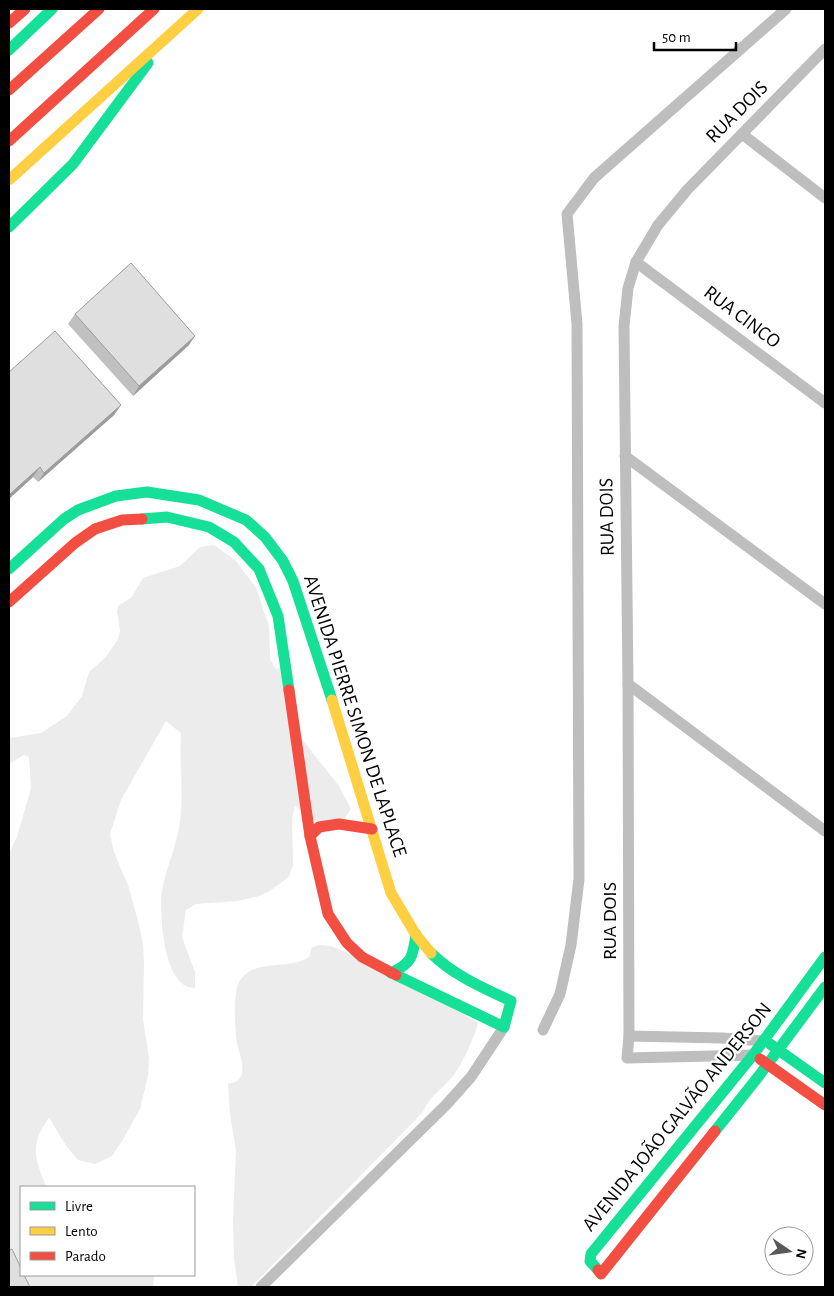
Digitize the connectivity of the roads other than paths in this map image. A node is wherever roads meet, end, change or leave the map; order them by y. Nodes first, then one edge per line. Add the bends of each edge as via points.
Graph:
1 (25, 9) edge
2 (52, 9) edge
3 (99, 9) edge
4 (154, 9) edge
5 (198, 9) edge
6 (786, 9) edge
7 (9, 23) edge
8 (59, 30) dead end
9 (173, 30) junction
10 (825, 49) edge
11 (9, 50) edge
12 (9, 79) edge
13 (9, 90) edge
14 (742, 134) junction
15 (9, 140) edge
16 (9, 180) edge
17 (825, 198) edge
18 (9, 227) edge
19 (636, 262) junction
20 (825, 403) edge
21 (624, 456) junction
22 (256, 546) junction
23 (9, 569) edge
24 (9, 602) edge
25 (825, 604) edge
26 (628, 684) junction
27 (372, 829) junction
28 (825, 831) edge
29 (310, 836) junction
30 (416, 934) junction
31 (825, 957) edge
32 (391, 973) junction
33 (825, 987) edge
34 (504, 1027) junction
35 (543, 1030) dead end
36 (629, 1036) junction
37 (764, 1041) junction
38 (778, 1050) junction
39 (753, 1055) junction
40 (768, 1064) junction
41 (825, 1083) edge
42 (825, 1105) edge
43 (261, 1287) edge

1 - 7 main road
2 - 11 main road
3 - 13 main road
4 - 15 main road
5 - 9 main road
6 - 35 street via 594,178 567,214 577,324 579,879 562,986
8 - 12 main road
9 - 16 main road
9 - 18 main road via 73,164
10 - 14 street, RUA DOIS
14 - 17 street
14 - 19 street, RUA DOIS via 658,225
19 - 20 street, RUA CINCO
19 - 21 street, RUA DOIS via 628,288 624,326
21 - 25 street
21 - 26 street, RUA DOIS
22 - 23 main road, AVENIDA PIERRE SIMON DE LAPLACE via 246,520 199,500 157,493 124,495 92,504 64,519
22 - 24 main road, AVENIDA PIERRE SIMON DE LAPLACE via 234,542 209,527 167,518 122,520 95,529 75,543
22 - 27 main road, AVENIDA PIERRE SIMON DE LAPLACE via 283,561 293,581
22 - 29 main road, AVENIDA PIERRE SIMON DE LAPLACE via 259,569 278,616
26 - 28 street
26 - 36 street, RUA DOIS
27 - 29 main road via 339,824 319,827
27 - 30 main road, AVENIDA PIERRE SIMON DE LAPLACE via 391,892
29 - 32 main road, AVENIDA PIERRE SIMON DE LAPLACE via 328,914 347,943 362,957
30 - 32 main road via 412,959
30 - 34 main road, AVENIDA PIERRE SIMON DE LAPLACE via 454,971 511,1001
31 - 37 main road, AVENIDA JOÃO GALVÃO ANDERSON
32 - 34 main road, AVENIDA PIERRE SIMON DE LAPLACE
33 - 38 main road, AVENIDA JOÃO GALVÃO ANDERSON
34 - 43 street, AVENIDA PIERRE SIMON DE LAPLACE via 471,1077 446,1105
36 - 37 street
36 - 39 street, RUA DOIS via 627,1058
37 - 38 main road
37 - 39 main road, AVENIDA JOÃO GALVÃO ANDERSON
38 - 40 main road, AVENIDA JOÃO GALVÃO ANDERSON
38 - 41 main road
39 - 40 main road
39 - 40 main road, AVENIDA JOÃO GALVÃO ANDERSON via 591,1254 590,1261 601,1274
40 - 42 main road

